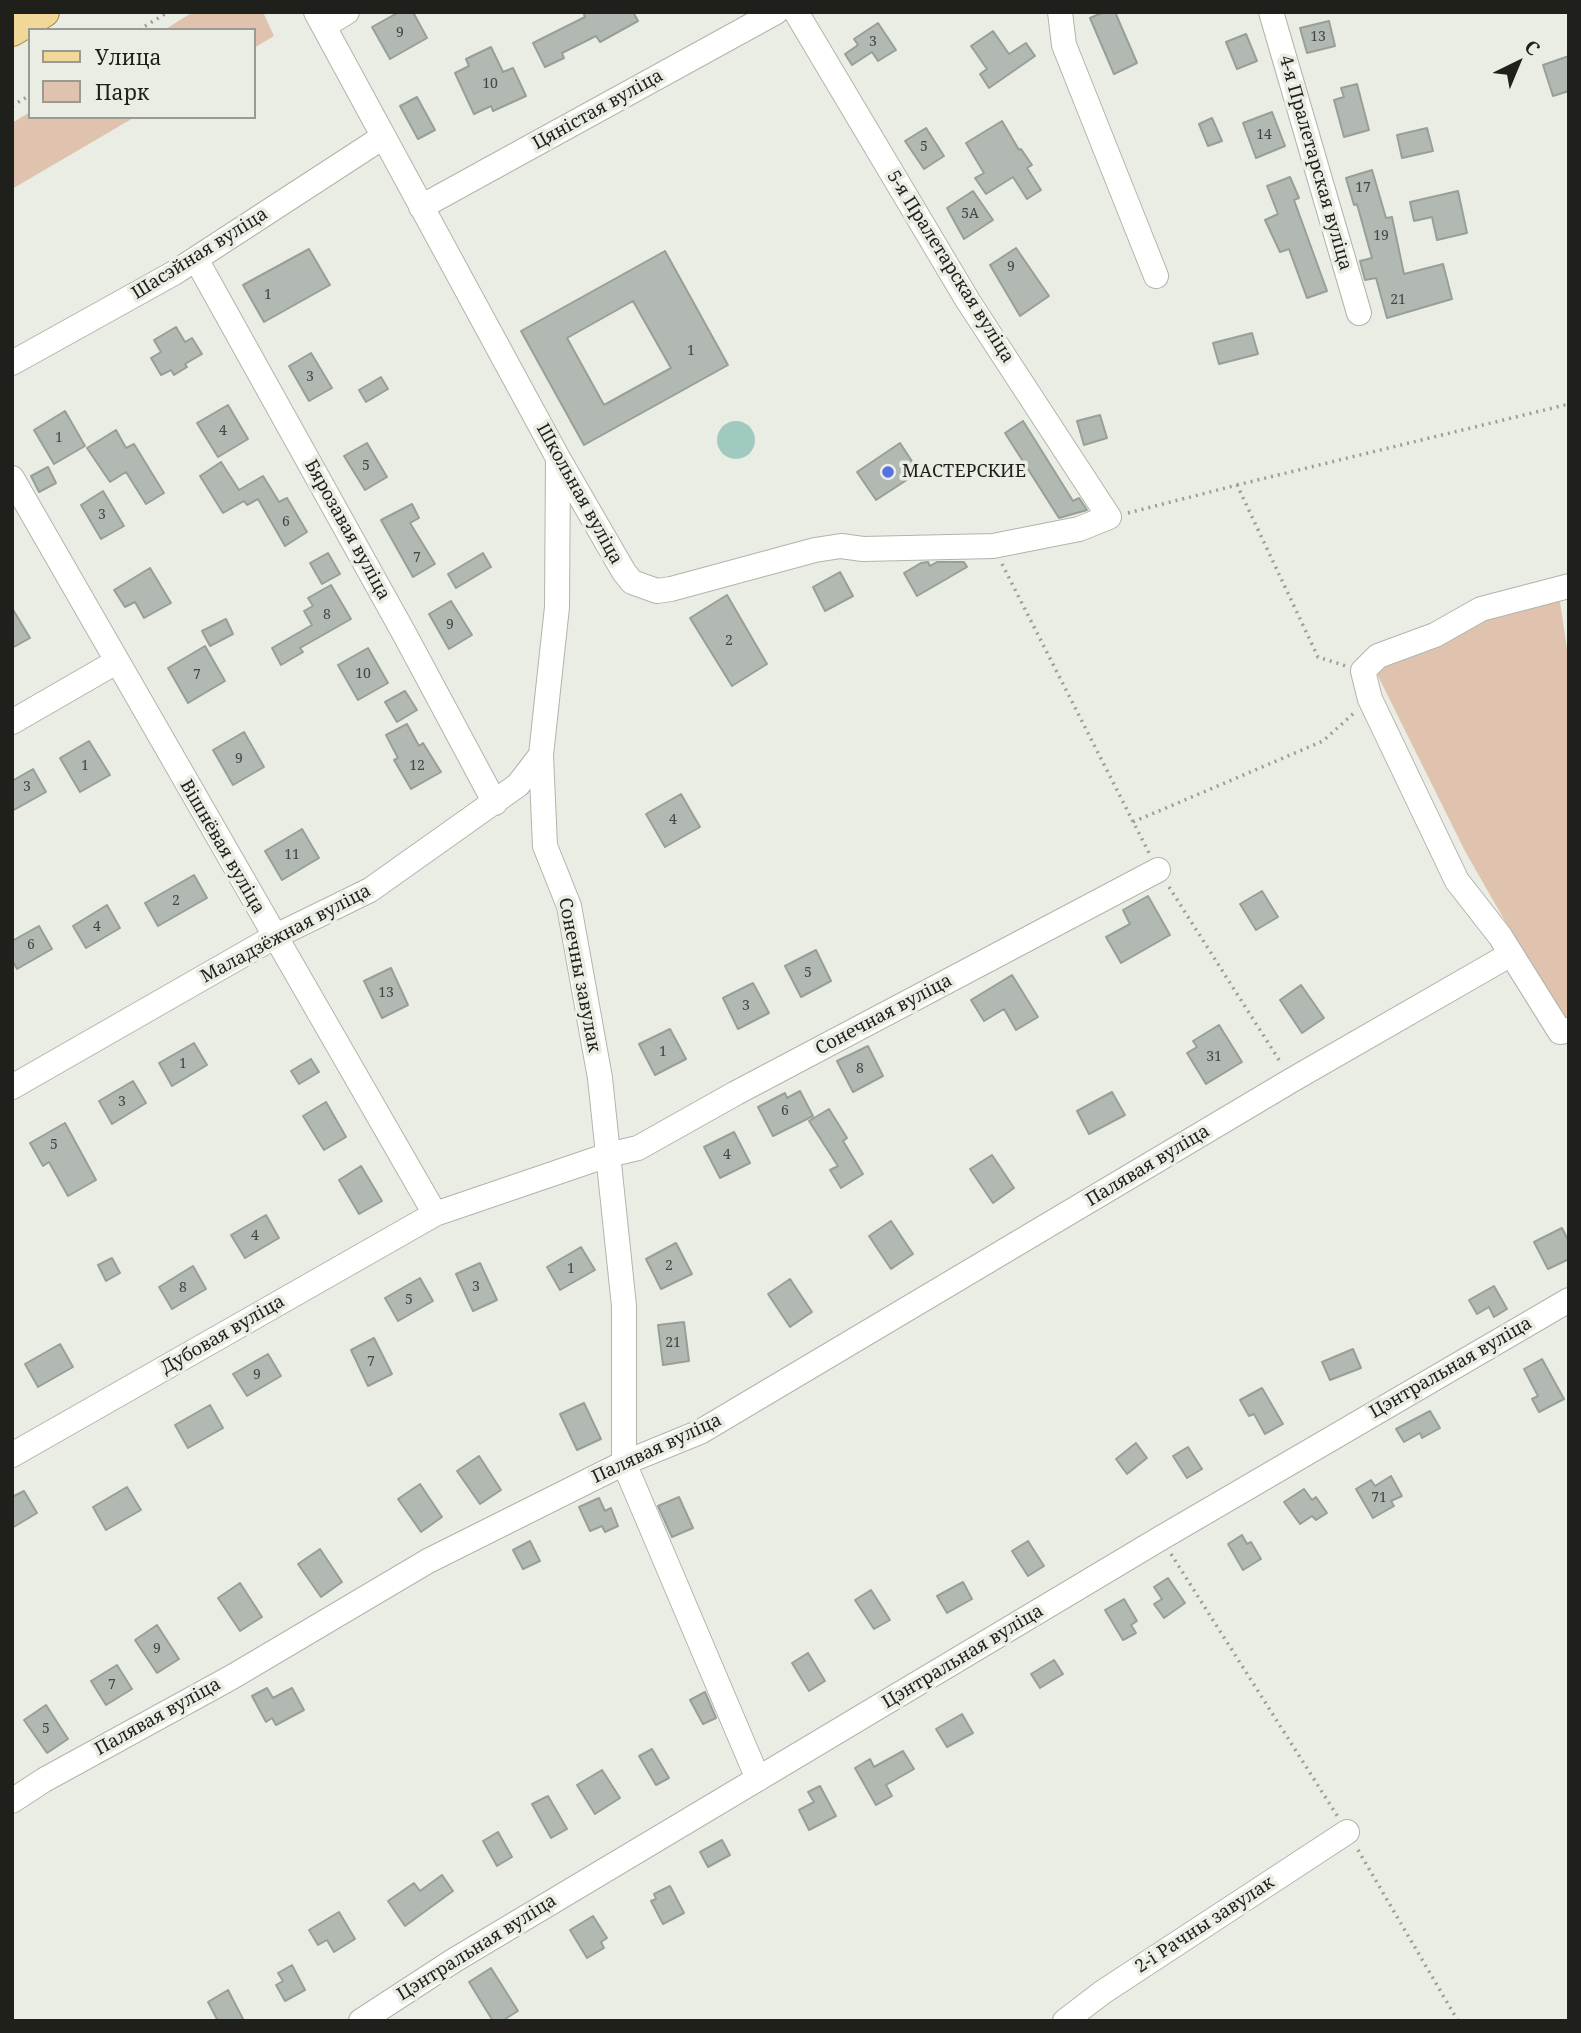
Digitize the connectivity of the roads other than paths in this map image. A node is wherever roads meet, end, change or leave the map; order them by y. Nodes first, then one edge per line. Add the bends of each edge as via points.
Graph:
1 (44, 12) edge
2 (347, 12) edge
3 (776, 12) edge
4 (796, 12) edge
5 (1060, 12) edge
6 (1271, 12) edge
7 (320, 19) edge
8 (12, 31) edge
9 (383, 137) junction
10 (421, 207) junction
11 (196, 259) junction
12 (1156, 276) dead end
13 (1359, 313) dead end
14 (12, 363) edge
15 (558, 458) junction
16 (12, 478) edge
17 (1109, 517) joint
18 (1569, 586) edge
19 (116, 662) junction
20 (12, 722) edge
21 (541, 755) junction
22 (495, 803) junction
23 (1158, 870) road end
24 (274, 937) junction
25 (1511, 954) junction
26 (1569, 1030) edge
27 (12, 1087) edge
28 (608, 1155) junction
29 (435, 1214) junction
30 (1569, 1300) edge
31 (12, 1455) edge
32 (624, 1463) junction
33 (758, 1779) junction
34 (12, 1801) edge
35 (1347, 1832) road end
36 (361, 2021) edge
37 (1065, 2021) edge

1 - 8 main road
2 - 7 street
3 - 10 street, Цяністая вуліца
4 - 17 street, 5-я Пралетарская вуліца via 968,301
5 - 12 street via 1064,45
6 - 13 street, 4-я Пралетарская вуліца
7 - 9 street, Школьная вуліца
9 - 10 street, Школьная вуліца
9 - 11 street, Шасэйная вуліца
10 - 15 street, Школьная вуліца
11 - 14 street, Шасэйная вуліца
11 - 22 street, Бярозавая вуліца
15 - 17 street, Школьная вуліца via 624,572 644,589 657,591 815,550 993,546 1079,529
15 - 21 street, Сонечны завулак via 557,607
16 - 19 street, Вішнёвая вуліца
18 - 25 street via 1481,609 1435,635 1378,656 1363,671 1370,699 1457,881
19 - 20 street
19 - 24 street, Вішнёвая вуліца
21 - 22 street, Маладзёжная вуліца via 518,785
21 - 28 street, Сонечны завулак via 545,846 569,906 600,1078
22 - 24 street, Маладзёжная вуліца via 370,890
23 - 28 street, Сонечная вуліца via 667,1133 638,1148
24 - 27 street, Маладзёжная вуліца
24 - 29 street, Вішнёвая вуліца
25 - 26 street via 1560,1032
25 - 32 street, Палявая вуліца via 700,1432
28 - 29 street
28 - 32 street, Сонечны завулак via 624,1306
29 - 31 street, Дубовая вуліца
30 - 33 street, Цэнтральная вуліца
32 - 33 street
32 - 34 street, Палявая вуліца via 428,1561
33 - 36 street, Цэнтральная вуліца
35 - 37 street, 2-і Рачны завулак

